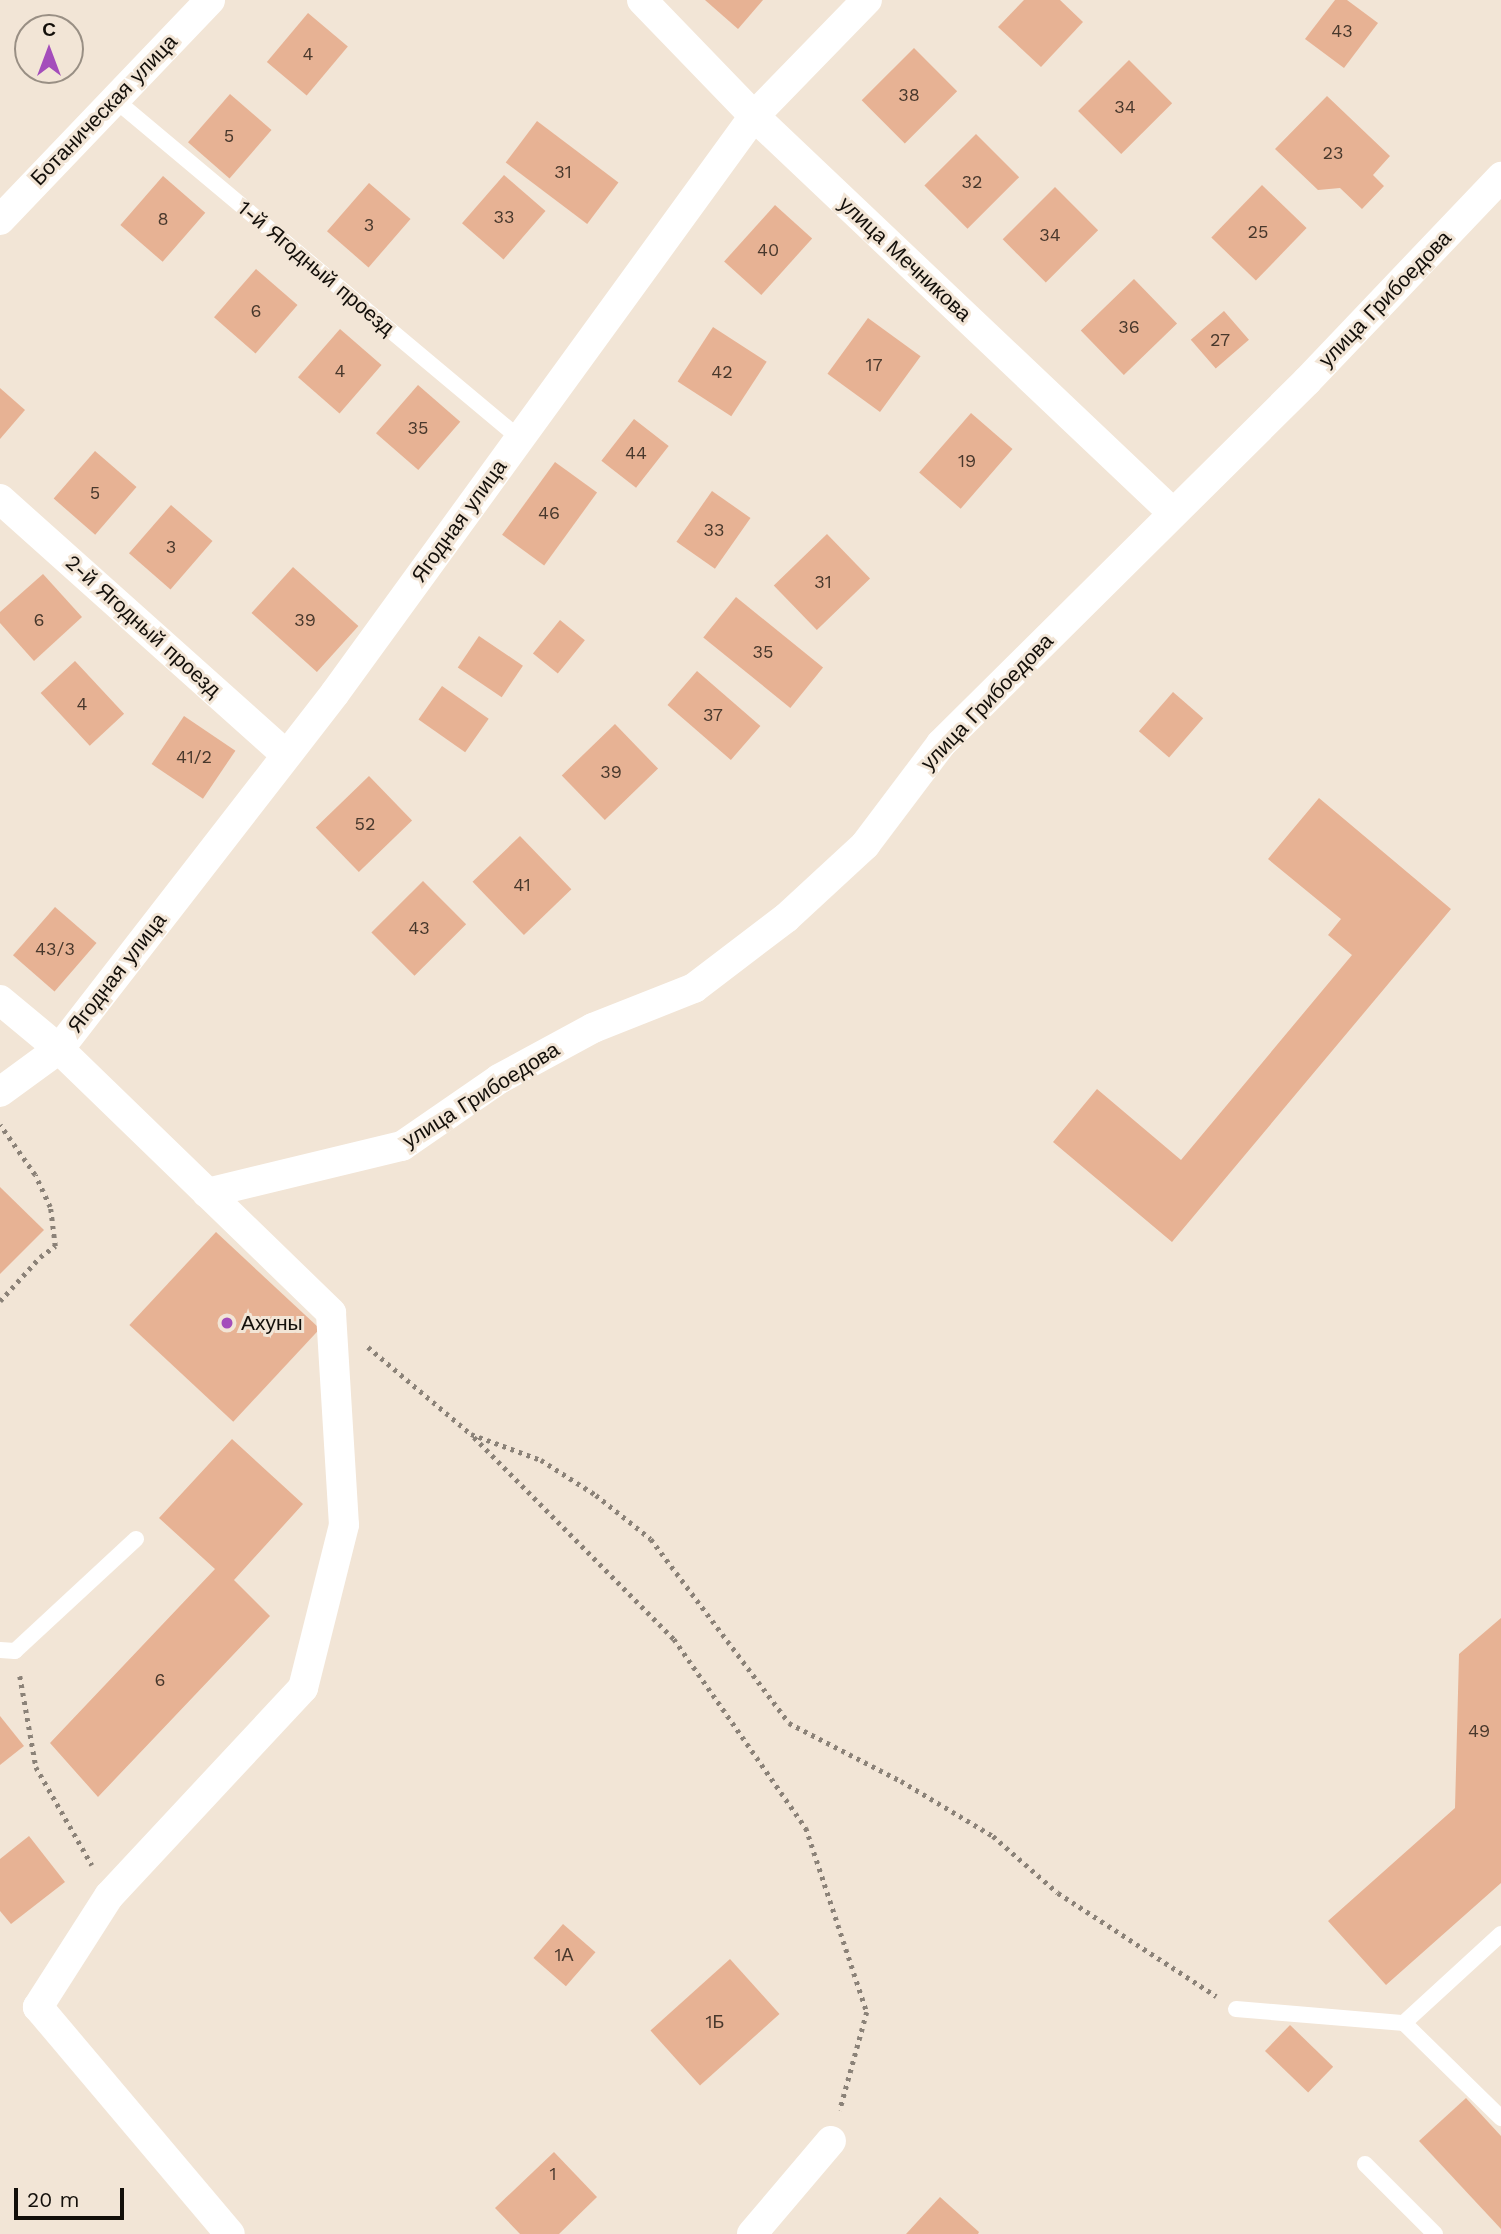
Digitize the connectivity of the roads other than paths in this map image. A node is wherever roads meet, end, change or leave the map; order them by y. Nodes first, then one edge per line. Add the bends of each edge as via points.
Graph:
1 (210, 0) edge
2 (642, 0) edge
3 (867, 0) edge
4 (113, 98) junction
5 (754, 116) junction
6 (1501, 177) edge
7 (0, 220) edge
8 (519, 438) junction
9 (0, 499) edge
10 (1173, 513) junction
11 (285, 754) junction
12 (0, 1000) edge
13 (59, 1049) junction
14 (0, 1092) edge
15 (207, 1193) junction
16 (135, 1539) dead end
17 (8, 1650) edge
18 (1501, 1934) edge
19 (1236, 2009) road end
20 (1404, 2023) junction
21 (1501, 2118) edge
22 (831, 2141) road end
23 (1365, 2164) dead end
24 (230, 2234) edge
25 (752, 2234) edge
26 (1435, 2234) edge

1 - 4 street, Ботаническая улица
2 - 5 street, улица Мечникова
3 - 5 street, Ягодная улица
4 - 7 street, Ботаническая улица
4 - 8 lane, 1-й Ягодный проезд
5 - 8 street, Ягодная улица
5 - 10 street, улица Мечникова
6 - 10 street, улица Грибоедова via 1307,381
8 - 11 street, Ягодная улица via 335,693
9 - 11 street, 2-й Ягодный проезд
10 - 15 street, улица Грибоедова via 941,744 865,845 786,918 694,988 581,1034 499,1079 402,1146
11 - 13 street, Ягодная улица
12 - 13 street
13 - 14 street, Ягодная улица
13 - 15 street
15 - 24 street via 331,1313 344,1525 303,1688 109,1896 38,2007
16 - 17 lane
18 - 20 lane
19 - 20 lane
20 - 21 lane
22 - 25 street
23 - 26 lane

